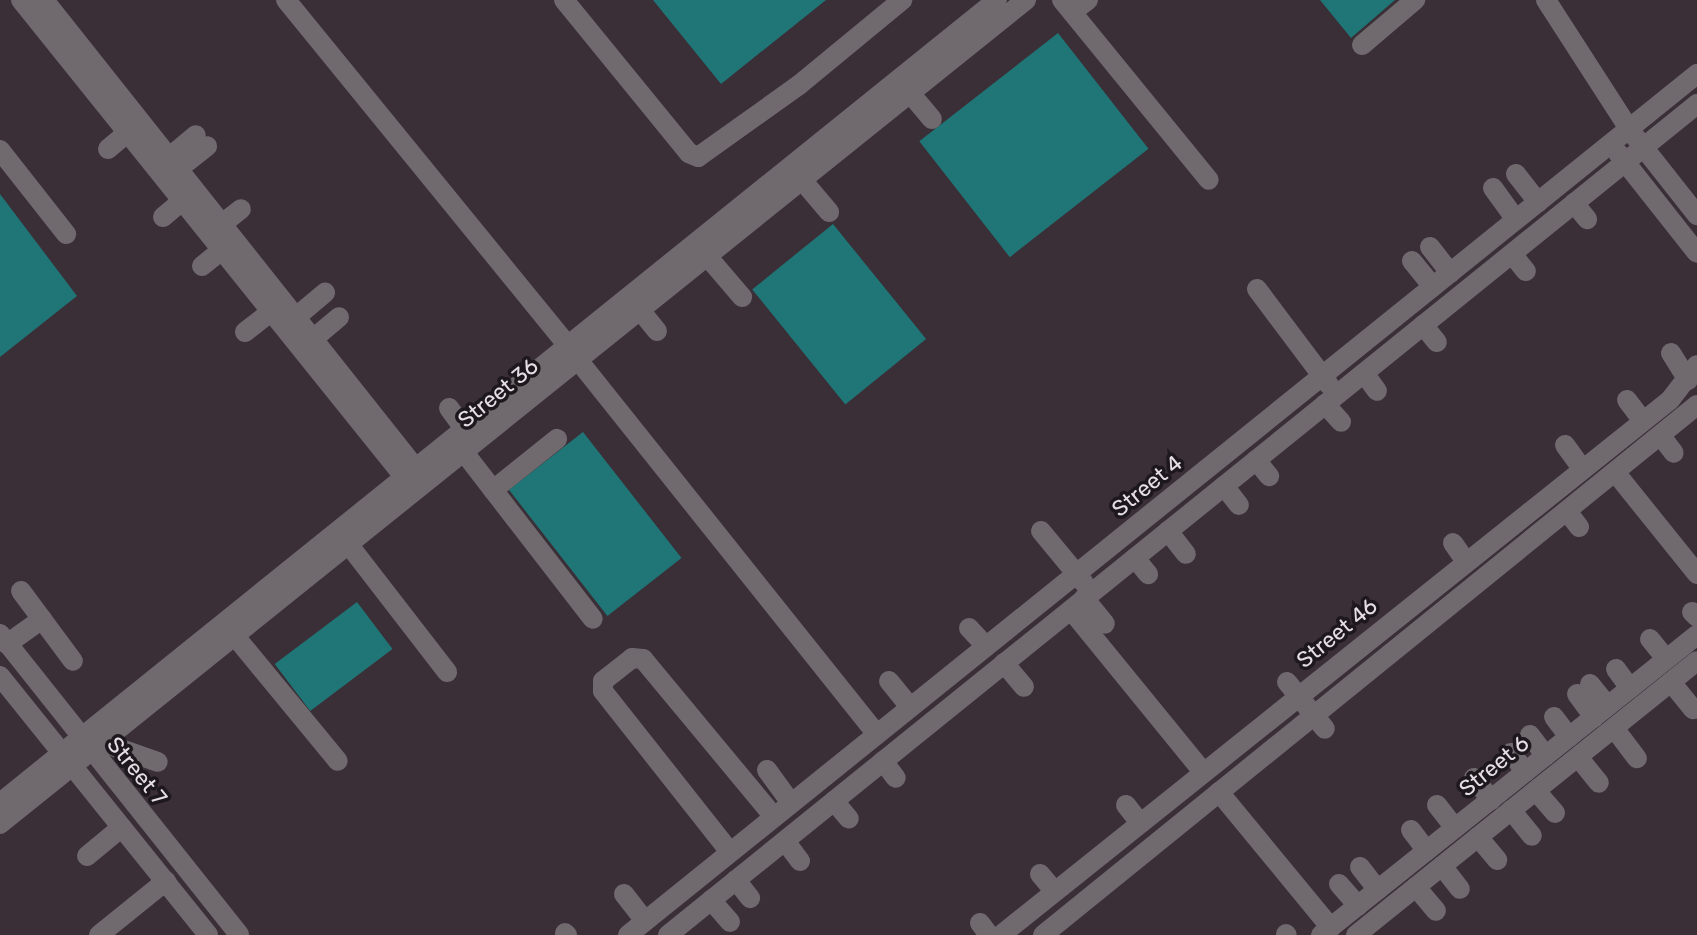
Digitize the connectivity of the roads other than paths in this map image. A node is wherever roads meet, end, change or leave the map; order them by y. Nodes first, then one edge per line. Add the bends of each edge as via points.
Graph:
1 (21, 0) edge
2 (44, 0) edge
3 (286, 0) edge
4 (564, 0) edge
5 (902, 0) edge
6 (997, 0) edge
7 (1026, 0) edge
8 (1415, 0) edge
9 (1546, 0) edge
10 (1074, 4) edge
11 (1362, 45) dead end
12 (86, 67) junction
13 (1697, 74) edge
14 (910, 93) junction
15 (1697, 104) edge
16 (932, 119) dead end
17 (1629, 129) junction
18 (127, 133) junction
19 (201, 141) dead end
20 (1610, 144) junction
21 (1644, 147) junction
22 (108, 149) dead end
23 (0, 150) edge
24 (1625, 162) junction
25 (168, 165) junction
26 (1516, 174) dead end
27 (802, 180) junction
28 (1209, 180) dead end
29 (1493, 188) dead end
30 (182, 201) junction
31 (1538, 202) junction
32 (829, 212) dead end
33 (1697, 215) edge
34 (163, 217) dead end
35 (1516, 220) junction
36 (66, 234) dead end
37 (1430, 247) dead end
38 (222, 250) junction
39 (1697, 253) edge
40 (1512, 254) junction
41 (707, 256) junction
42 (1412, 261) dead end
43 (202, 266) dead end
44 (1526, 271) dead end
45 (1450, 273) junction
46 (1433, 287) junction
47 (1257, 289) dead end
48 (325, 293) dead end
49 (742, 297) dead end
50 (267, 298) junction
51 (640, 310) junction
52 (296, 317) junction
53 (339, 317) dead end
54 (1423, 325) junction
55 (657, 331) dead end
56 (245, 332) dead end
57 (313, 339) junction
58 (1437, 342) dead end
59 (572, 352) junction
60 (1671, 353) dead end
61 (1693, 372) edge
62 (1364, 373) junction
63 (1322, 376) junction
64 (1377, 391) dead end
65 (1331, 399) junction
66 (1627, 400) dead end
67 (1697, 405) edge
68 (449, 408) dead end
69 (1643, 421) junction
70 (1341, 422) dead end
71 (463, 427) junction
72 (1661, 436) junction
73 (557, 439) dead end
74 (1565, 445) dead end
75 (463, 451) junction
76 (1674, 453) dead end
77 (1576, 471) junction
78 (1615, 472) junction
79 (1196, 477) junction
80 (414, 478) junction
81 (493, 490) junction
82 (1217, 491) junction
83 (1593, 503) junction
84 (1239, 505) dead end
85 (1041, 531) dead end
86 (1168, 531) junction
87 (343, 536) junction
88 (1186, 554) dead end
89 (1076, 574) junction
90 (1697, 574) edge
91 (21, 591) dead end
92 (1416, 592) junction
93 (1082, 600) junction
94 (593, 619) dead end
95 (46, 624) junction
96 (1105, 624) dead end
97 (969, 628) dead end
98 (1432, 628) junction
99 (234, 635) junction
100 (1650, 639) dead end
101 (1695, 639) edge
102 (8, 645) edge
103 (986, 646) junction
104 (1666, 659) junction
105 (73, 661) dead end
106 (1697, 661) edge
107 (1004, 663) junction
108 (1616, 669) dead end
109 (447, 672) dead end
110 (0, 676) edge
111 (889, 681) dead end
112 (1671, 682) junction
113 (1024, 687) dead end
114 (1630, 688) junction
115 (1293, 689) junction
116 (1584, 689) dead end
117 (917, 702) junction
118 (1693, 709) dead end
119 (1601, 712) junction
120 (939, 716) junction
121 (1554, 717) dead end
122 (1319, 722) junction
123 (1614, 728) junction
124 (877, 734) junction
125 (1530, 735) dead end
126 (1569, 737) junction
127 (90, 744) junction
128 (1511, 753) dead end
129 (1546, 756) junction
130 (1578, 757) junction
131 (1637, 758) dead end
132 (68, 759) junction
133 (1208, 760) junction
134 (338, 761) dead end
135 (883, 761) junction
136 (158, 762) dead end
137 (767, 770) dead end
138 (1526, 772) junction
139 (896, 778) dead end
140 (1474, 778) dead end
141 (1599, 783) dead end
142 (1536, 791) junction
143 (1219, 792) junction
144 (1491, 800) junction
145 (834, 801) junction
146 (0, 803) edge
147 (791, 803) junction
148 (1126, 805) dead end
149 (1437, 805) dead end
150 (1511, 810) junction
151 (1555, 813) dead end
152 (774, 817) junction
153 (849, 819) dead end
154 (1140, 823) junction
155 (0, 824) edge
156 (122, 827) junction
157 (1455, 828) junction
158 (1411, 830) dead end
159 (1532, 836) dead end
160 (1478, 837) junction
161 (1121, 838) junction
162 (785, 841) junction
163 (1427, 851) junction
164 (730, 852) junction
165 (87, 856) dead end
166 (1497, 860) dead end
167 (800, 861) dead end
168 (1442, 866) junction
169 (1360, 867) dead end
170 (1132, 869) junction
171 (1040, 874) dead end
172 (736, 880) junction
173 (166, 881) junction
174 (1339, 884) dead end
175 (1416, 887) junction
176 (1460, 889) dead end
177 (1378, 890) junction
178 (1055, 892) junction
179 (624, 894) dead end
180 (750, 898) dead end
181 (711, 900) junction
182 (1436, 911) dead end
183 (645, 921) junction
184 (730, 922) dead end
185 (1338, 922) edge
186 (1367, 932) edge
187 (1046, 934) edge
188 (99, 935) edge
189 (208, 935) edge
190 (239, 935) edge
191 (628, 935) edge
192 (668, 935) edge
193 (1001, 935) edge

1 - 12 street
2 - 12 street
3 - 59 street
4 - 5 street via 689,153 698,157 787,94
6 - 59 street, Street 36
7 - 14 street, Street 36
8 - 11 street
9 - 17 street
10 - 28 street
12 - 18 street
12 - 25 street
13 - 17 street, Street 4
14 - 16 street
14 - 27 street, Street 36
15 - 21 street
17 - 20 street, Street 4
17 - 21 street
18 - 22 street
18 - 25 street
19 - 25 street
20 - 24 street
20 - 31 street, Street 4
21 - 24 street
21 - 33 street
23 - 36 street
24 - 39 street
24 - 40 street via 1580,211 1545,239
25 - 30 street
25 - 50 street via 224,211
26 - 31 street
27 - 32 street
27 - 41 street, Street 36
29 - 35 street
30 - 34 street
30 - 38 street
31 - 35 street, Street 4
35 - 45 street, Street 4
37 - 45 street
38 - 43 street
38 - 50 street
40 - 44 street
40 - 54 street via 1467,301
41 - 49 street
41 - 51 street, Street 36
42 - 46 street
45 - 46 street, Street 4
46 - 63 street, Street 4
47 - 63 street
48 - 52 street
50 - 52 street
50 - 56 street
50 - 80 street
51 - 55 street
51 - 59 street, Street 36
52 - 57 street
53 - 57 street
54 - 58 street
54 - 62 street
57 - 80 street
59 - 71 street, Street 36
59 - 75 street, Street 36
59 - 124 street
60 - 61 street
61 - 69 street, Street 46
62 - 64 street
62 - 65 street
63 - 65 street
63 - 79 street, Street 4
65 - 70 street
65 - 82 street via 1304,434 1263,468
66 - 69 street
67 - 72 street
68 - 71 street
69 - 77 street, Street 46
71 - 80 street, Street 36
72 - 76 street
72 - 78 street
73 - 81 street
74 - 77 street
75 - 80 street, Street 36
75 - 81 street
77 - 83 street
77 - 92 street, Street 46 via 1544,485
78 - 83 street
78 - 90 street
79 - 82 street
79 - 89 street, Street 4
80 - 87 street, Street 36
81 - 94 street
82 - 84 street
82 - 86 street
83 - 98 street
85 - 89 street
86 - 88 street
86 - 93 street via 1141,566
87 - 99 street, Street 36
87 - 109 street
87 - 127 street, Street 36
89 - 93 street
89 - 103 street, Street 4
91 - 95 street
92 - 98 street
92 - 115 street, Street 46
93 - 96 street
93 - 107 street
93 - 133 street
95 - 102 street
95 - 105 street
97 - 103 street
98 - 122 street
99 - 127 street, Street 36
99 - 134 street
100 - 104 street
101 - 104 street, Street 6
102 - 127 street, Street 7
103 - 117 street, Street 4
104 - 114 street, Street 6 via 1641,667
106 - 112 street, Street 6
107 - 113 street
107 - 120 street
108 - 114 street
110 - 132 street
111 - 117 street
112 - 118 street
112 - 123 street, Street 6
114 - 119 street, Street 6
115 - 122 street
115 - 133 street, Street 46
116 - 119 street
117 - 120 street
117 - 124 street, Street 4
119 - 126 street, Street 6
120 - 135 street
121 - 126 street
122 - 143 street
123 - 130 street, Street 6
123 - 131 street
124 - 147 street, Street 4
125 - 129 street
126 - 129 street, Street 6
127 - 132 street, Street 36
127 - 136 street
127 - 190 street, Street 7
128 - 138 street
129 - 138 street, Street 6
130 - 141 street
130 - 142 street, Street 6
132 - 146 street, Street 36
132 - 155 street, Street 36
132 - 156 street
133 - 154 street, Street 46 via 1171,786
135 - 139 street
135 - 145 street
137 - 147 street
138 - 144 street, Street 6
140 - 144 street
142 - 150 street, Street 6
142 - 151 street
143 - 170 street via 1192,823
143 - 185 street
144 - 157 street, Street 6
145 - 153 street
145 - 162 street
147 - 152 street, Street 4
148 - 154 street
149 - 157 street
150 - 159 street
150 - 160 street, Street 6
152 - 164 street, Street 4
152 - 164 street via 643,659 632,658 603,681 603,691
154 - 161 street, Street 46
156 - 165 street
156 - 173 street
157 - 163 street, Street 6
158 - 163 street
160 - 166 street
160 - 168 street, Street 6
161 - 170 street
161 - 178 street, Street 46 via 1090,852
162 - 167 street
162 - 172 street
163 - 177 street, Street 6
164 - 183 street, Street 4
168 - 175 street, Street 6
168 - 176 street
169 - 177 street
170 - 187 street
171 - 178 street
172 - 180 street
172 - 181 street
173 - 188 street
173 - 189 street
174 - 185 street
175 - 182 street
175 - 186 street, Street 6
177 - 185 street, Street 6
178 - 193 street, Street 46
179 - 183 street
181 - 184 street
181 - 192 street
183 - 191 street, Street 4
185 - 186 street

